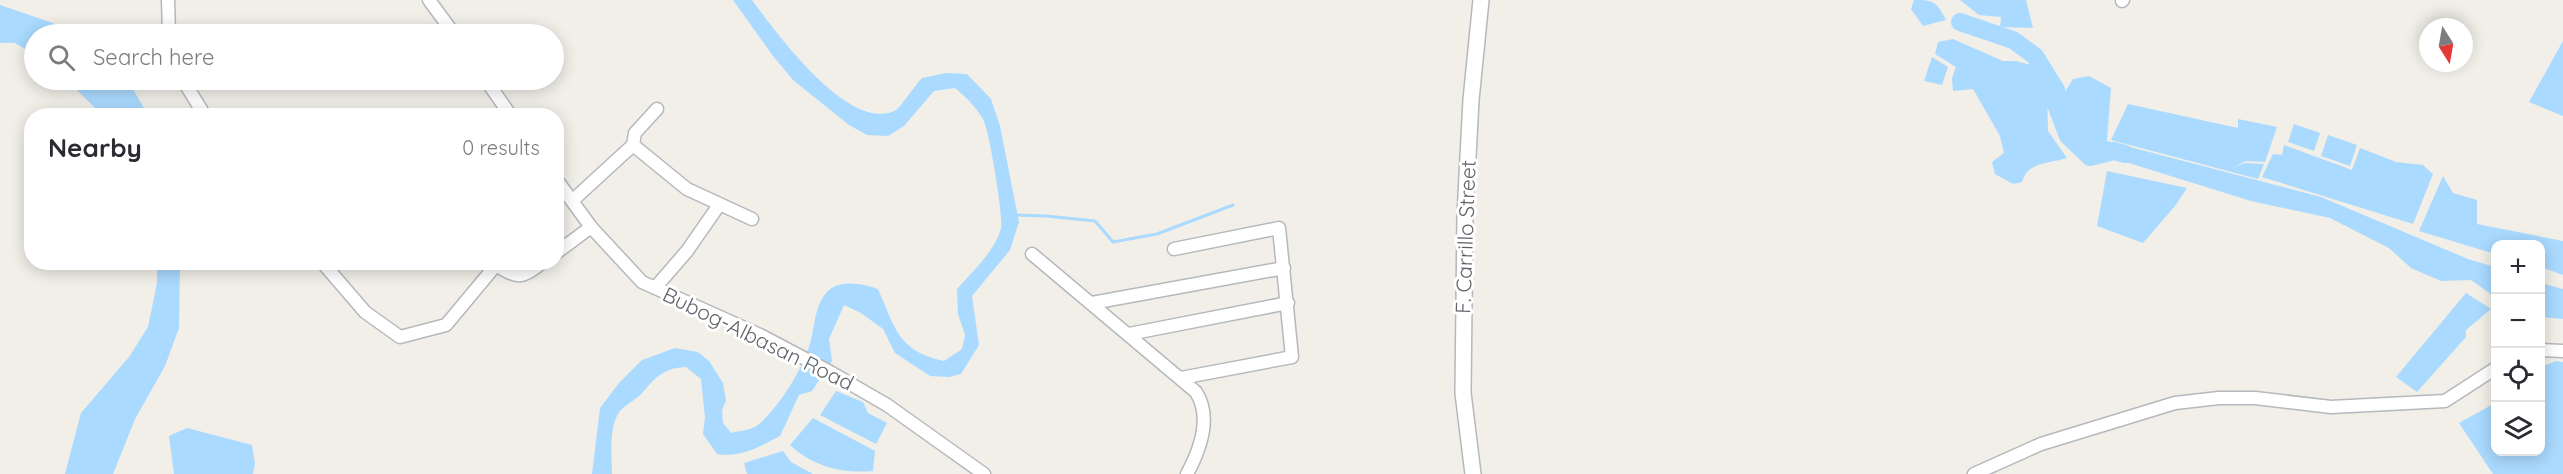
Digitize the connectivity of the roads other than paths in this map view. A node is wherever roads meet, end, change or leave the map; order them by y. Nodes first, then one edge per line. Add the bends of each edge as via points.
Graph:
1 (168, 0) edge
2 (429, 0) edge
3 (1481, 0) edge
4 (169, 24) edge
5 (447, 24) edge
6 (189, 90) edge
7 (493, 90) edge
8 (200, 108) edge
9 (505, 108) edge
10 (657, 109) dead end
11 (633, 145) junction
12 (564, 190) edge
13 (572, 201) junction
14 (720, 205) junction
15 (752, 219) dead end
16 (591, 227) junction
17 (564, 247) edge
18 (1174, 249) dead end
19 (1032, 254) dead end
20 (1284, 268) junction
21 (329, 270) edge
22 (492, 270) edge
23 (504, 270) edge
24 (533, 270) edge
25 (655, 288) junction
26 (1092, 303) junction
27 (1288, 303) junction
28 (1129, 333) junction
29 (2545, 350) edge
30 (2563, 351) edge
31 (2491, 371) edge
32 (1181, 378) junction
33 (984, 474) edge
34 (1187, 474) edge
35 (1473, 474) edge
36 (1974, 474) edge

1 - 4 street
2 - 5 street
3 - 35 street, F. Carrillo Street via 1465,214 1463,393
6 - 8 street
7 - 9 street
10 - 11 street via 635,133
11 - 13 street
11 - 14 street via 672,179
12 - 13 street, Bubog-Albasan Road
13 - 16 street, Bubog-Albasan Road
14 - 15 street
14 - 25 street
16 - 17 street
16 - 25 street, Bubog-Albasan Road via 642,282
18 - 20 street via 1279,228
19 - 26 street
20 - 26 street
20 - 27 street
21 - 22 street via 365,312 400,337 446,325
23 - 24 street via 515,277
25 - 33 street, Bubog-Albasan Road via 760,335 830,372 887,405
26 - 28 street
27 - 28 street
27 - 32 street via 1292,357
28 - 32 street
29 - 30 street
31 - 36 street via 2445,401 2331,407 2255,398 2175,403 2041,444
32 - 34 street via 1198,396 1203,421 1200,443

